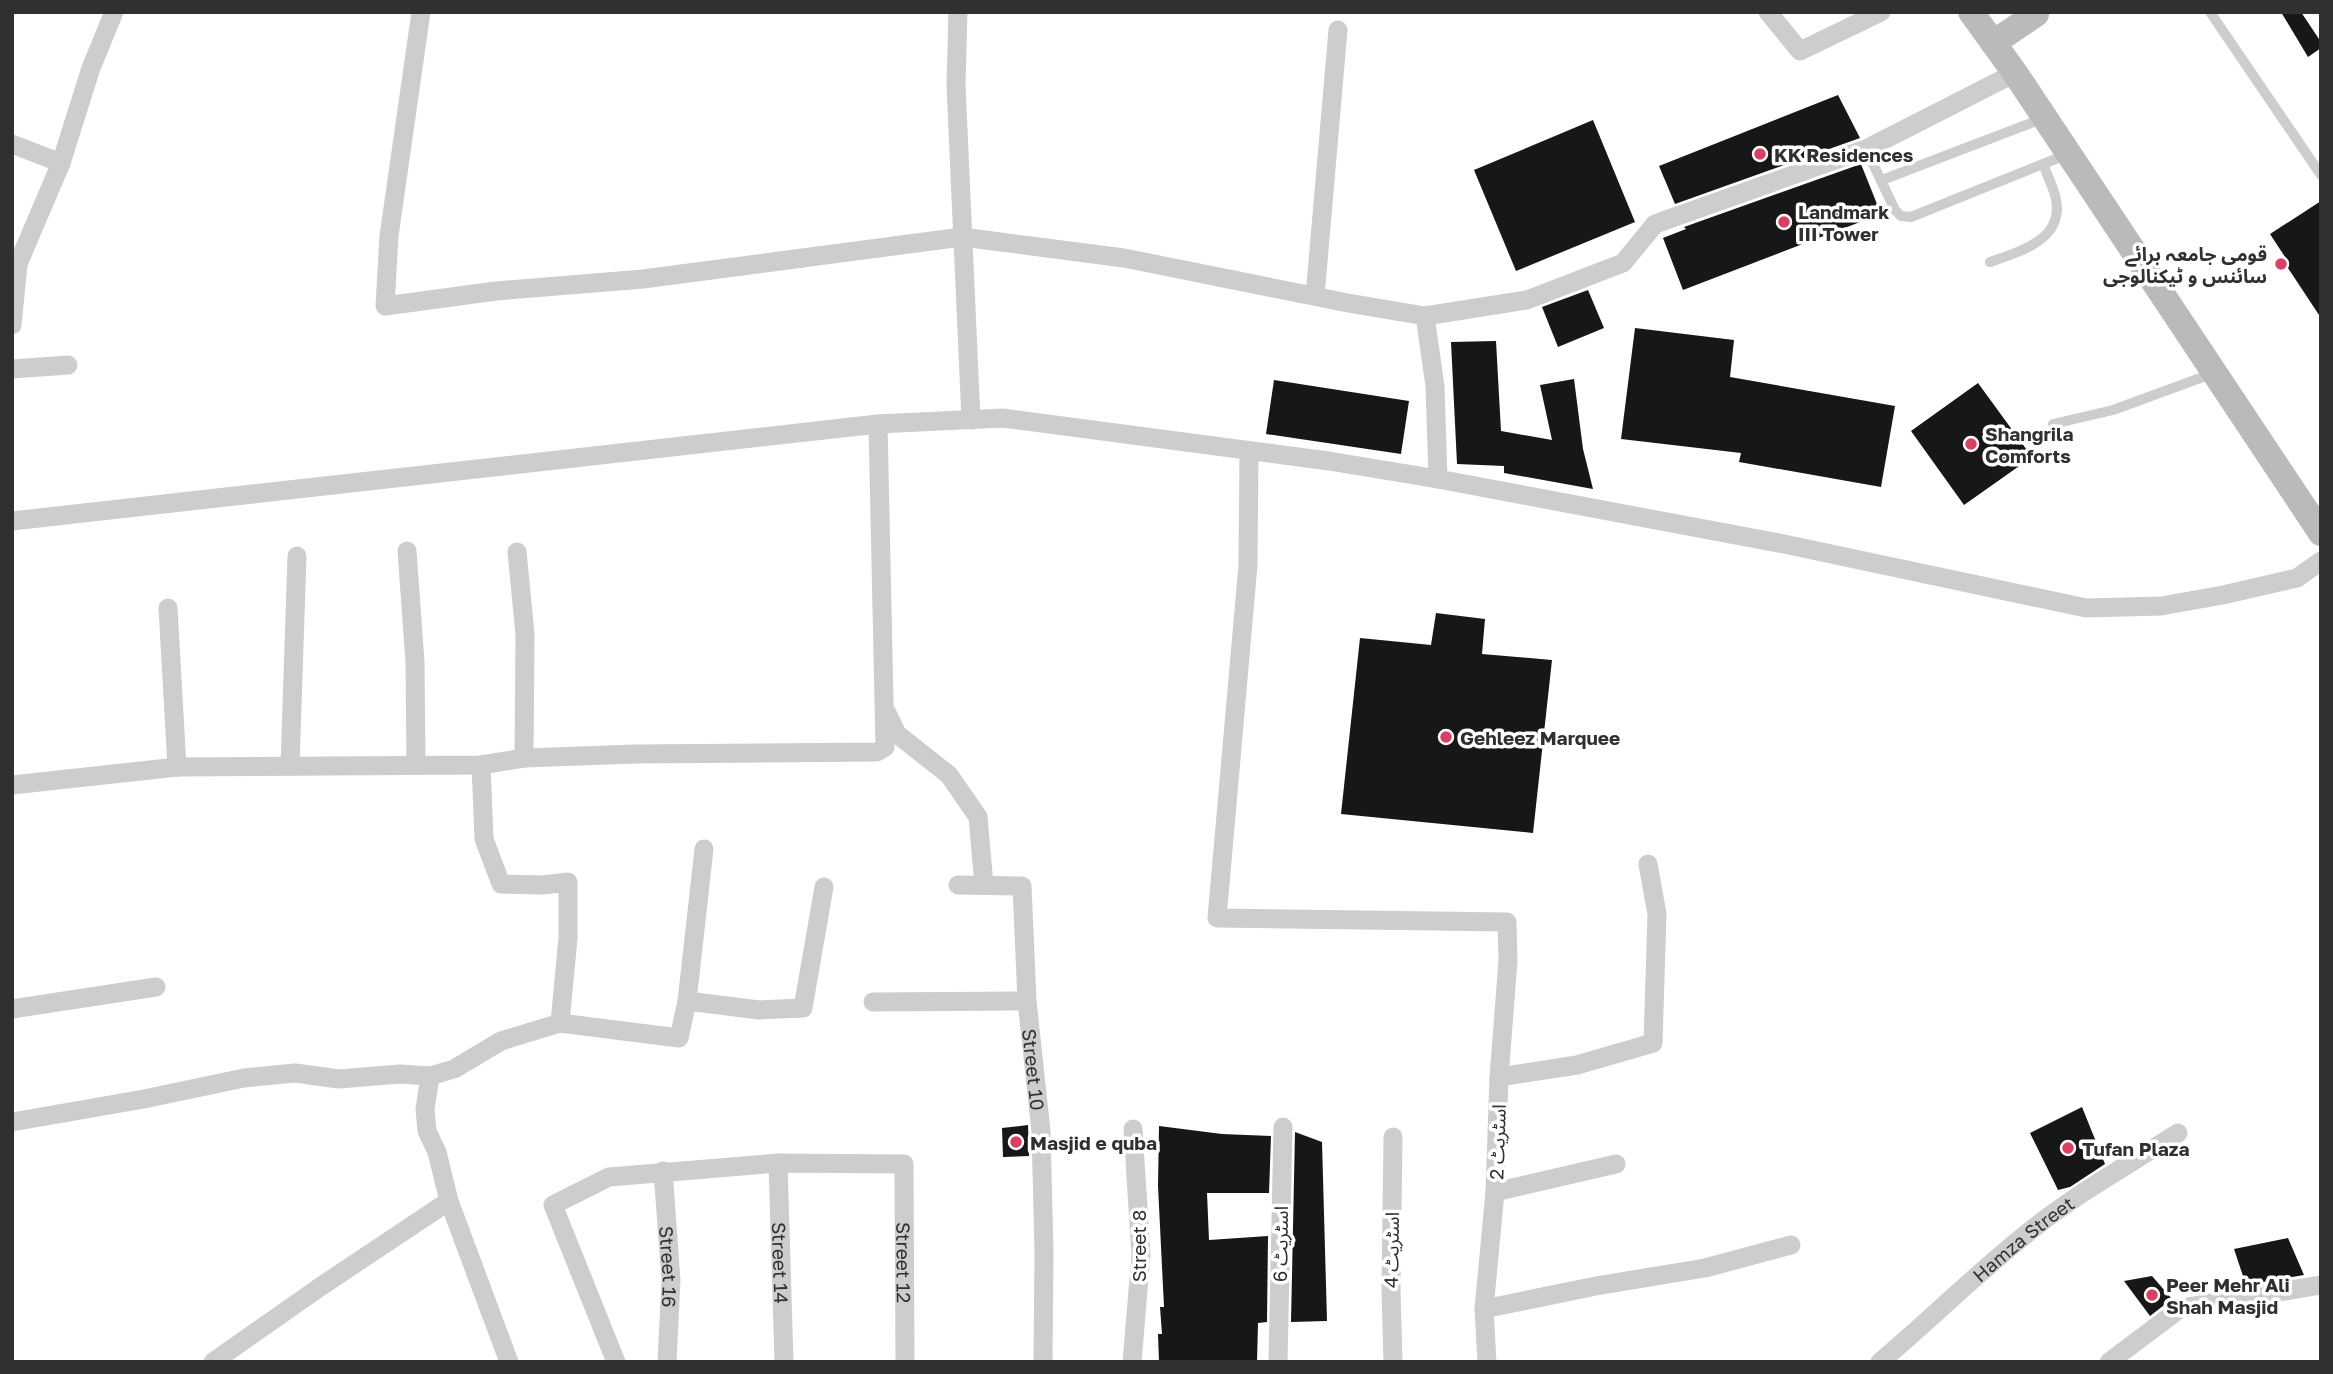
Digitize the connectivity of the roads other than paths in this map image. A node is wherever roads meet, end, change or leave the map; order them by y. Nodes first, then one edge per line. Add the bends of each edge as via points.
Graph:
1 (114, 12) edge
2 (421, 12) edge
3 (958, 12) edge
4 (1768, 12) edge
5 (1881, 12) edge
6 (1971, 12) edge
7 (2210, 12) edge
8 (2036, 14) edge
9 (1338, 30) dead end
10 (1993, 43) junction
11 (2015, 73) junction
12 (2045, 118) junction
13 (12, 144) edge
14 (1866, 149) junction
15 (2069, 154) junction
16 (61, 163) junction
17 (2043, 164) junction
18 (2321, 175) edge
19 (1882, 180) junction
20 (962, 237) junction
21 (1990, 262) dead end
22 (15, 263) edge
23 (1315, 296) junction
24 (1425, 316) junction
25 (12, 326) edge
26 (68, 365) dead end
27 (12, 369) edge
28 (2214, 373) junction
29 (971, 420) junction
30 (878, 424) junction
31 (2053, 424) dead end
32 (1250, 451) junction
33 (1438, 479) junction
34 (12, 521) edge
35 (2321, 533) edge
36 (407, 551) dead end
37 (517, 552) dead end
38 (297, 556) dead end
39 (2321, 561) edge
40 (168, 608) dead end
41 (883, 704) junction
42 (524, 758) junction
43 (416, 764) junction
44 (481, 765) junction
45 (290, 766) junction
46 (177, 767) junction
47 (12, 785) edge
48 (704, 849) dead end
49 (1648, 864) dead end
50 (958, 885) dead end
51 (984, 885) junction
52 (824, 887) dead end
53 (156, 987) dead end
54 (687, 1001) junction
55 (1027, 1001) junction
56 (873, 1002) dead end
57 (12, 1009) edge
58 (560, 1023) junction
59 (430, 1076) junction
60 (1499, 1077) junction
61 (12, 1122) edge
62 (1283, 1127) dead end
63 (1133, 1129) dead end
64 (2178, 1133) dead end
65 (1393, 1137) dead end
66 (778, 1163) junction
67 (1616, 1164) dead end
68 (663, 1171) junction
69 (1495, 1192) junction
70 (449, 1201) junction
71 (1791, 1245) dead end
72 (2321, 1285) edge
73 (1485, 1308) junction
74 (214, 1362) edge
75 (509, 1362) edge
76 (616, 1362) edge
77 (667, 1362) edge
78 (784, 1362) edge
79 (905, 1362) edge
80 (1043, 1362) edge
81 (1132, 1362) edge
82 (1278, 1362) edge
83 (1393, 1362) edge
84 (1487, 1362) edge
85 (1880, 1362) edge
86 (2109, 1362) edge

1 - 16 street
2 - 20 street via 389,236 385,306 643,279
3 - 20 street
4 - 5 street via 1800,51
6 - 10 main road
7 - 18 lane
8 - 10 main road
9 - 23 street
10 - 11 main road
11 - 12 main road
11 - 14 street
12 - 15 main road
12 - 19 lane
13 - 16 street
14 - 19 lane
14 - 24 street via 1655,225 1623,263 1527,300
15 - 17 lane
15 - 28 main road
16 - 22 street
17 - 19 lane via 1911,217 1895,210
17 - 21 lane via 2056,197 2050,231 2039,242
20 - 23 street via 1124,258
20 - 29 street
22 - 25 street
23 - 24 street
24 - 33 street via 1435,386
26 - 27 street
28 - 31 lane via 2113,411
28 - 35 main road
29 - 30 street
29 - 32 street via 1003,418
30 - 34 street
30 - 41 street
32 - 33 street
32 - 60 street, اسٹریٹ 2 via 1248,565 1217,918 1507,922
33 - 39 street via 1784,544 2086,608 2161,606 2223,595 2297,578
36 - 43 street
37 - 42 street via 525,634
38 - 45 street
40 - 46 street
41 - 42 street via 885,747 877,752
41 - 51 street via 897,734 948,775 978,817
42 - 44 street
43 - 44 street
43 - 45 street
44 - 58 street via 484,839 501,884 568,882
45 - 46 street
46 - 47 street
48 - 54 street
49 - 60 street via 1657,914 1653,1043 1577,1065
50 - 51 street, Street 10
51 - 55 street, Street 10 via 1022,886
52 - 54 street via 803,1008 759,1010
53 - 57 street
54 - 58 street via 679,1038
55 - 56 street
55 - 80 street, Street 10 via 1041,1131
58 - 59 street via 501,1041 454,1069
59 - 61 street via 339,1079 295,1073 244,1078
59 - 70 street via 427,1131
60 - 69 street, اسٹریٹ 2
62 - 82 street, اسٹریٹ 6
63 - 81 street, Street 8 via 1141,1255
64 - 85 street, Hamza Street via 2082,1192 2031,1230
65 - 83 street, اسٹریٹ 4
66 - 68 street
66 - 78 street, Street 14
66 - 79 street, Street 12 via 904,1164
67 - 69 street
68 - 76 street via 609,1177 553,1205
68 - 77 street, Street 16 via 671,1280
69 - 73 street, اسٹریٹ 2
70 - 74 street
70 - 75 street
71 - 73 street via 1705,1268
72 - 86 street via 2181,1308
73 - 84 street, اسٹریٹ 2

